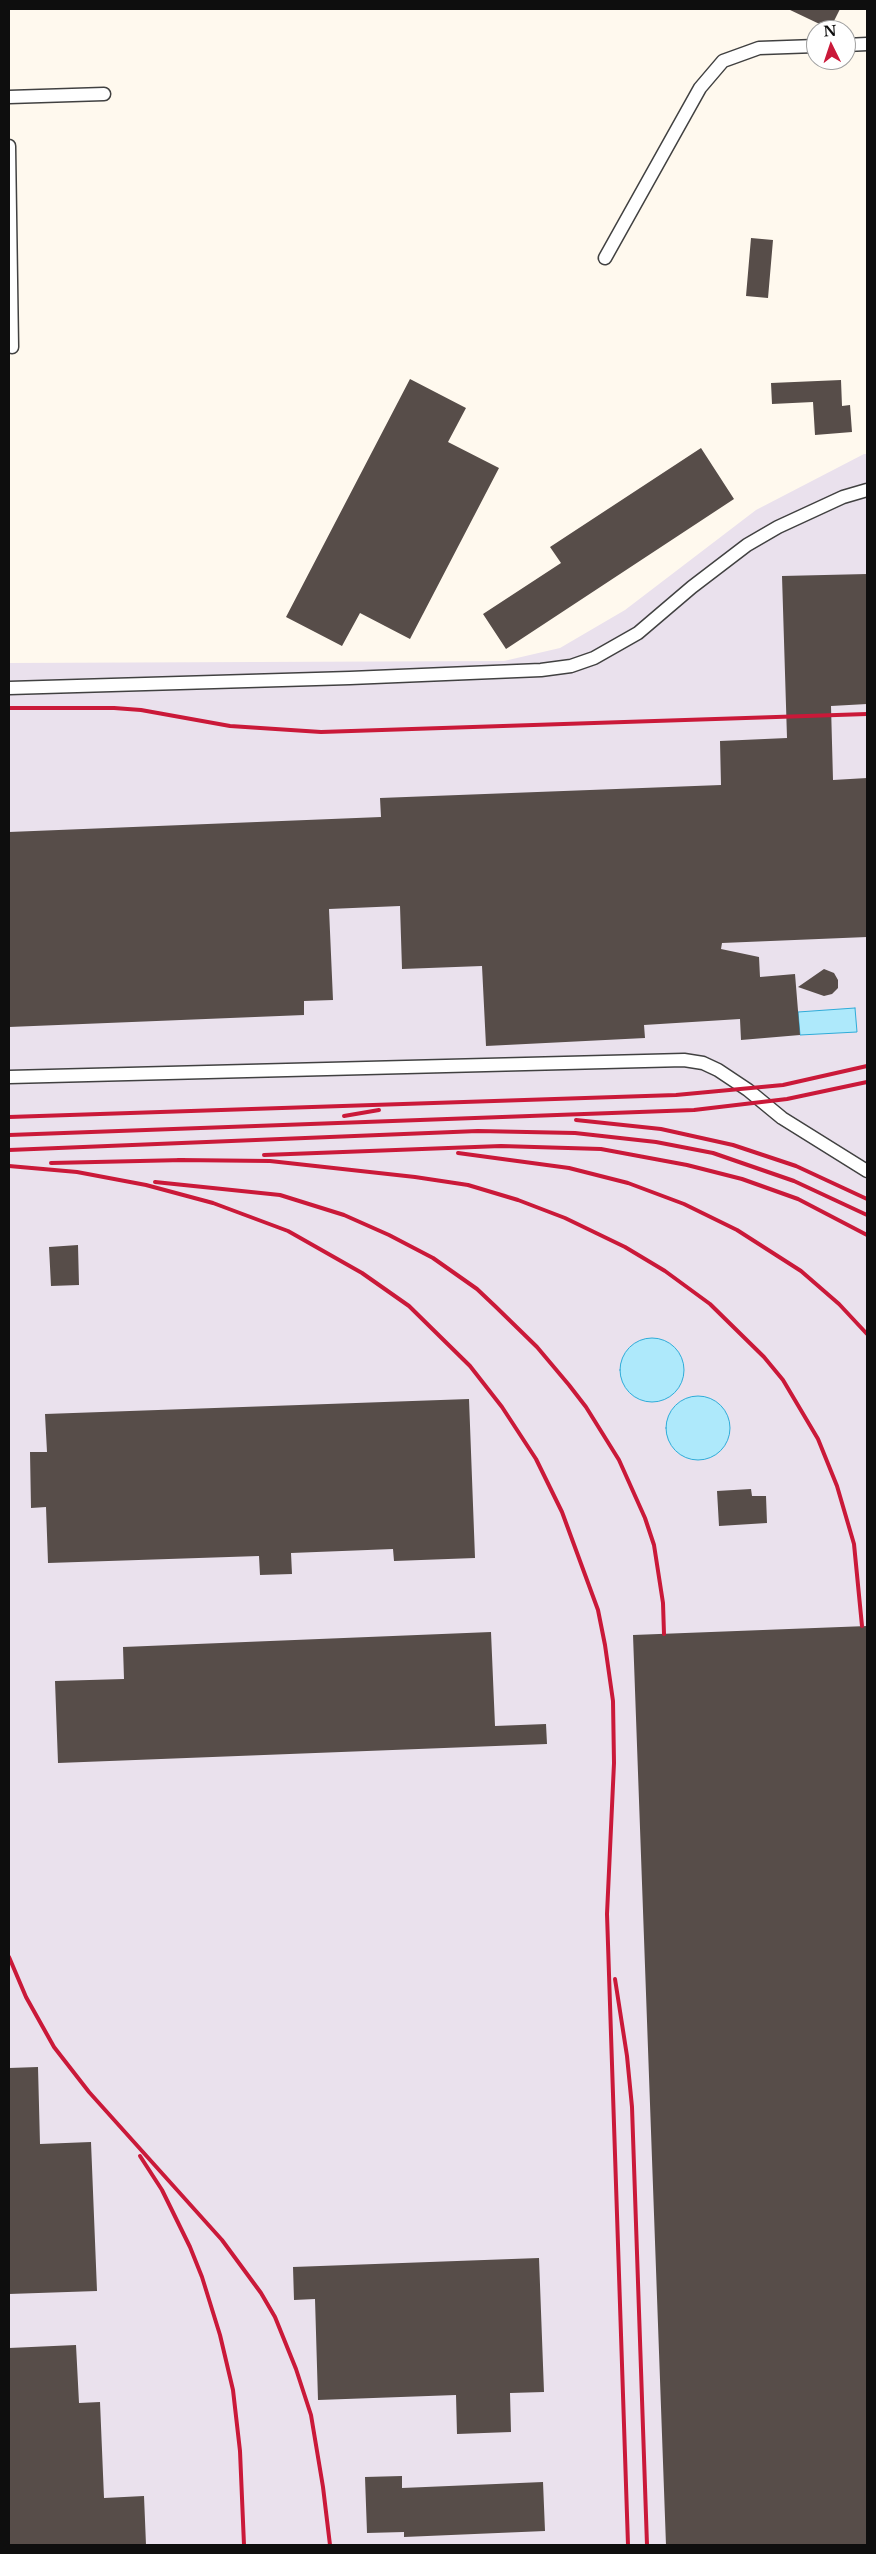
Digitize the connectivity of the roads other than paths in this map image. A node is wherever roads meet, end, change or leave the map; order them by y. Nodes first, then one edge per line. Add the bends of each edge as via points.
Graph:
1 (806, 46) edge
2 (104, 94) dead end
3 (9, 97) edge
4 (9, 146) edge
5 (605, 258) dead end
6 (12, 347) dead end
7 (867, 490) edge
8 (9, 688) edge
9 (9, 1077) edge
10 (867, 1171) edge

1 - 5 lane via 758,48 723,61 700,88
2 - 3 lane
4 - 6 lane
7 - 8 lane via 807,512 755,540 638,633 594,658 571,666 350,678
9 - 10 lane via 684,1060 718,1070 782,1118

